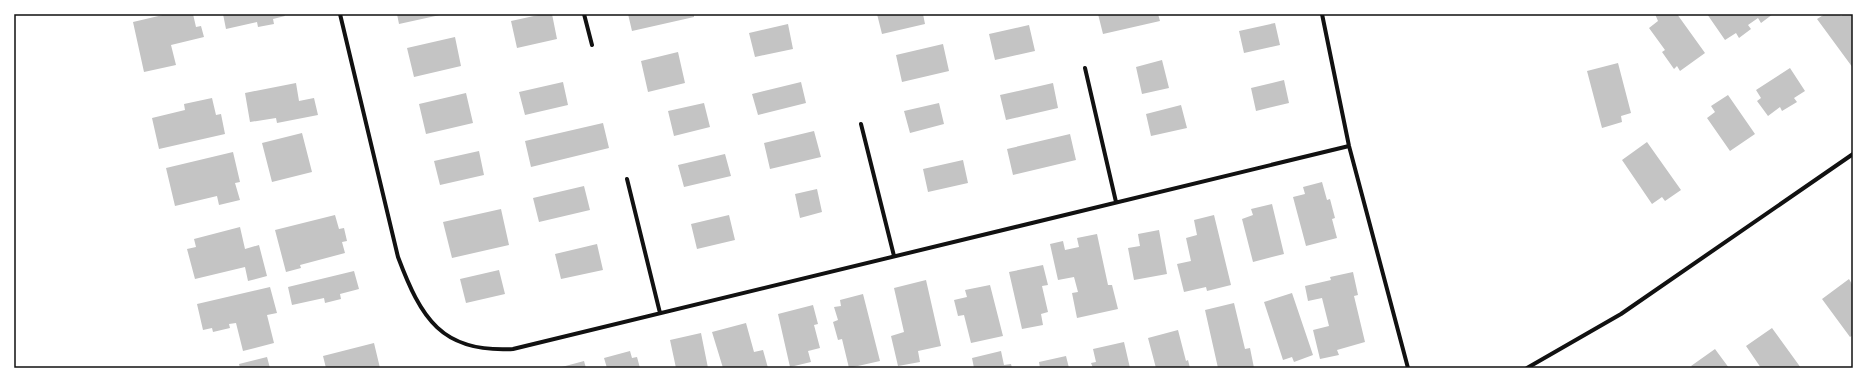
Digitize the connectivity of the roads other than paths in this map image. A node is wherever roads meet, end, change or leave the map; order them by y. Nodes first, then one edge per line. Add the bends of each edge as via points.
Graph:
1 (340, 14) edge
2 (584, 14) edge
3 (1322, 14) edge
4 (592, 45) dead end
5 (1085, 68) dead end
6 (861, 124) dead end
7 (1349, 146) junction
8 (1853, 154) edge
9 (627, 178) dead end
10 (1116, 202) junction
11 (894, 256) junction
12 (660, 313) junction
13 (1408, 368) edge
14 (1527, 368) edge

1 - 12 street via 398,257 418,304 432,323 453,340 494,350 513,349
2 - 4 street
3 - 7 street
5 - 10 street
6 - 11 street
7 - 10 street
7 - 13 street
8 - 14 street via 1621,314
9 - 12 street
10 - 11 street
11 - 12 street

